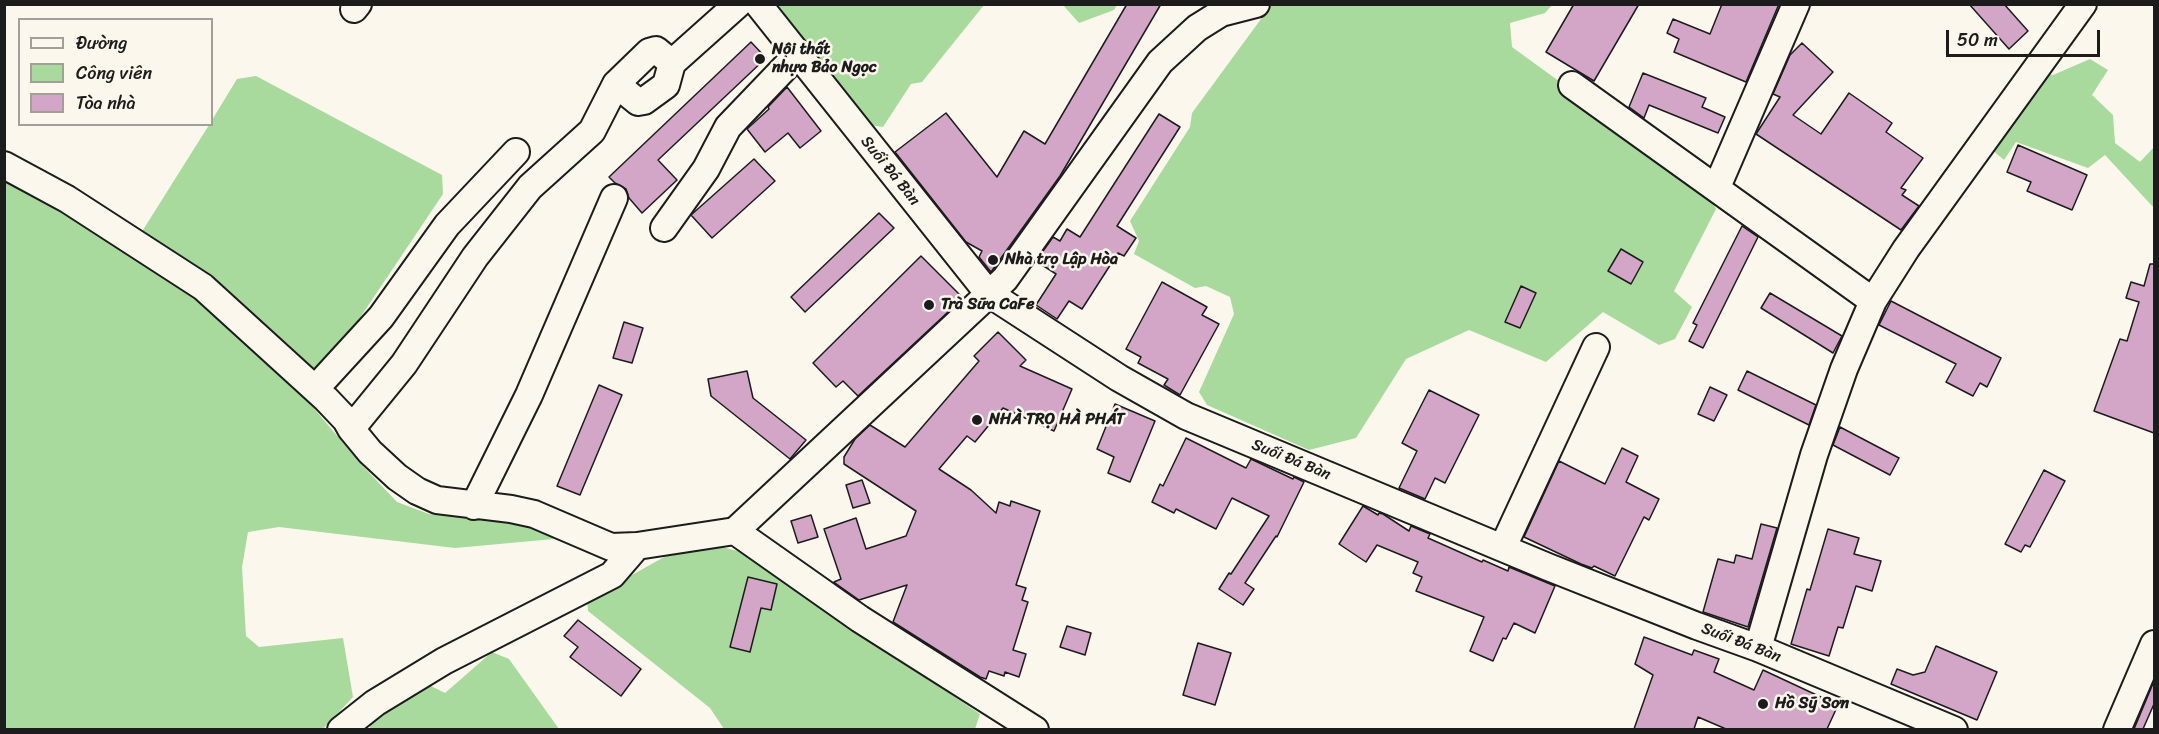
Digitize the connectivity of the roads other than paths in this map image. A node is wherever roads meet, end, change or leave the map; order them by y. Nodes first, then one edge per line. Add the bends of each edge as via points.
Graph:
1 (738, 4) edge
2 (758, 4) edge
3 (1256, 4) edge
4 (1796, 4) edge
5 (2076, 7) edge
6 (797, 55) junction
7 (1572, 85) dead end
8 (516, 152) dead end
9 (4, 165) edge
10 (1717, 187) junction
11 (615, 198) dead end
12 (664, 228) dead end
13 (988, 293) junction
14 (1873, 301) junction
15 (1596, 347) dead end
16 (315, 389) junction
17 (351, 429) junction
18 (474, 506) junction
19 (735, 531) junction
20 (637, 546) junction
21 (1503, 547) junction
22 (2154, 644) edge
23 (1758, 648) junction
24 (341, 729) edge
25 (1035, 729) edge
26 (1954, 729) edge
27 (2117, 729) edge

1 - 17 street via 672,63 656,50 649,52 616,84 592,131 530,187 475,257 404,364
2 - 6 street, Suối Đá Bàn
3 - 13 street via 1221,13 1197,28 1160,62 1011,271
4 - 10 street
5 - 14 street
6 - 12 street via 728,127 706,169
6 - 13 street, Suối Đá Bàn
7 - 10 street
8 - 16 street via 447,225 381,317
9 - 16 street via 68,199 203,287
10 - 14 street
11 - 18 street via 529,395
13 - 19 street
13 - 21 street, Suối Đá Bàn via 1119,378 1186,416
14 - 23 street via 1814,455
15 - 21 street
16 - 17 street
17 - 18 street via 370,452 417,491 437,500
18 - 20 street via 534,514 611,548
19 - 20 street
19 - 25 street via 860,619
20 - 24 street via 612,575 444,661
21 - 23 street, Suối Đá Bàn
22 - 27 street
23 - 26 street, Suối Đá Bàn

